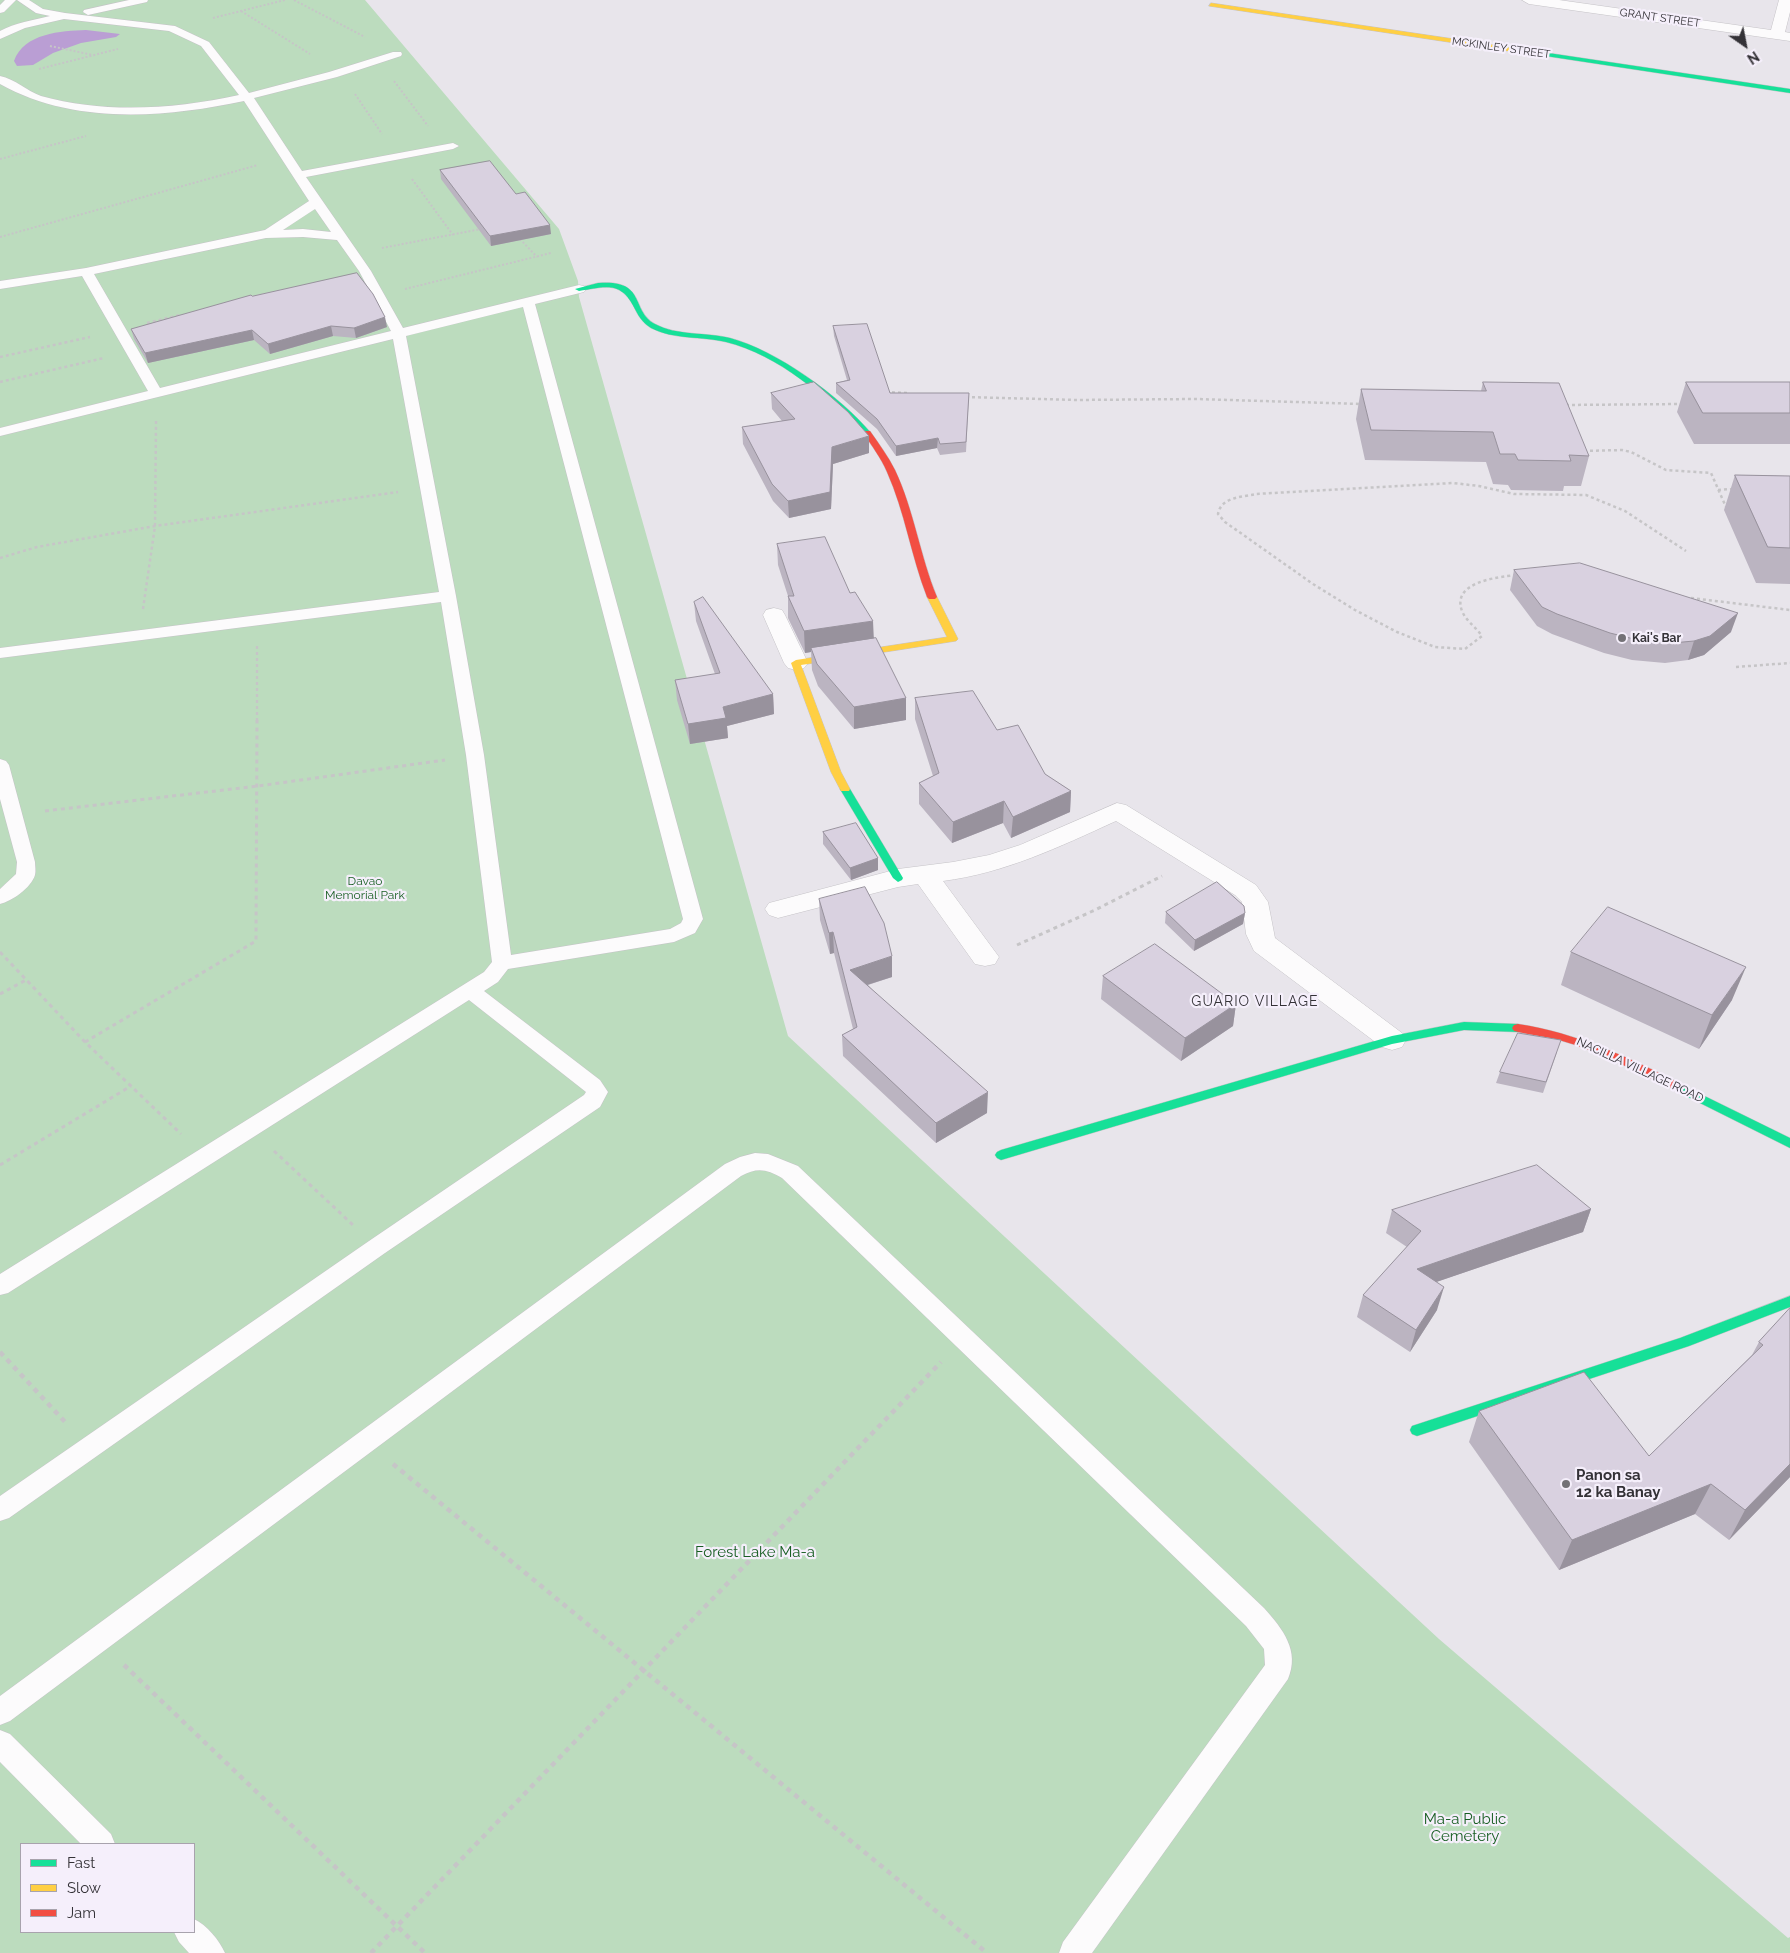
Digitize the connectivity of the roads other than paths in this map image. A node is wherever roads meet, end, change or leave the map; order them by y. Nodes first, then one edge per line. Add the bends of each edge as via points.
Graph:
1 (11, 0) edge
2 (22, 0) edge
3 (143, 0) edge
4 (1529, 0) edge
5 (1786, 0) edge
6 (1214, 2) edge
7 (0, 10) edge
8 (65, 16) junction
9 (0, 36) edge
10 (1783, 36) edge
11 (396, 54) road end
12 (0, 79) edge
13 (1790, 91) edge
14 (247, 98) junction
15 (453, 146) dead end
16 (300, 175) junction
17 (316, 202) junction
18 (266, 234) junction
19 (341, 237) junction
20 (86, 272) junction
21 (0, 285) edge
22 (578, 288) joint
23 (528, 301) junction
24 (399, 334) junction
25 (156, 392) junction
26 (0, 432) edge
27 (448, 596) junction
28 (774, 615) dead end
29 (0, 653) edge
30 (796, 663) junction
31 (0, 765) edge
32 (924, 874) junction
33 (898, 878) junction
34 (0, 898) edge
35 (778, 909) dead end
36 (985, 957) road end
37 (502, 963) junction
38 (469, 990) junction
39 (1392, 1040) junction
40 (1790, 1143) edge
41 (1001, 1155) dead end
42 (0, 1286) edge
43 (1790, 1301) edge
44 (1417, 1430) dead end
45 (0, 1510) edge
46 (0, 1712) edge
47 (0, 1743) edge
48 (100, 1843) edge
49 (190, 1933) edge
50 (210, 1953) edge
51 (1074, 1953) edge

1 - 7 lane
2 - 8 lane via 40,11
3 - 8 lane
4 - 10 street, GRANT STREET
5 - 10 street
6 - 13 street, MCKINLEY STREET
8 - 9 lane via 16,28
8 - 14 lane via 171,28 204,44
11 - 14 lane via 341,73
12 - 14 lane via 35,97 70,106 125,111
14 - 16 lane
15 - 16 lane
16 - 17 lane
17 - 18 lane
17 - 19 lane
18 - 19 lane
18 - 20 lane
19 - 24 lane via 366,271
20 - 21 lane
20 - 25 lane
22 - 23 lane
22 - 30 street via 622,287 635,296 642,318 648,325 736,342 772,357 839,408 870,436 881,451 901,500 920,568 953,639
23 - 24 lane
23 - 37 lane via 693,919 688,928 674,934
24 - 25 lane
24 - 27 lane
25 - 26 lane
27 - 29 lane
27 - 37 lane via 475,755
28 - 30 street
30 - 33 street via 836,772
31 - 34 lane via 26,862 25,876
32 - 33 street
32 - 36 street
32 - 39 street via 992,863 1030,851 1117,811 1249,893 1256,902 1258,936 1264,944
33 - 35 street
37 - 38 lane via 491,977
38 - 42 lane
38 - 45 lane via 593,1084 597,1092 592,1101
39 - 40 street, NACILLA VILLAGE ROAD via 1464,1026 1540,1030 1571,1038 1604,1051
39 - 41 street, NACILLA VILLAGE ROAD
43 - 44 street via 1684,1342
46 - 51 lane via 745,1162 760,1160 790,1172 1255,1618 1278,1647 1281,1659 1278,1670
47 - 48 lane
49 - 50 lane

